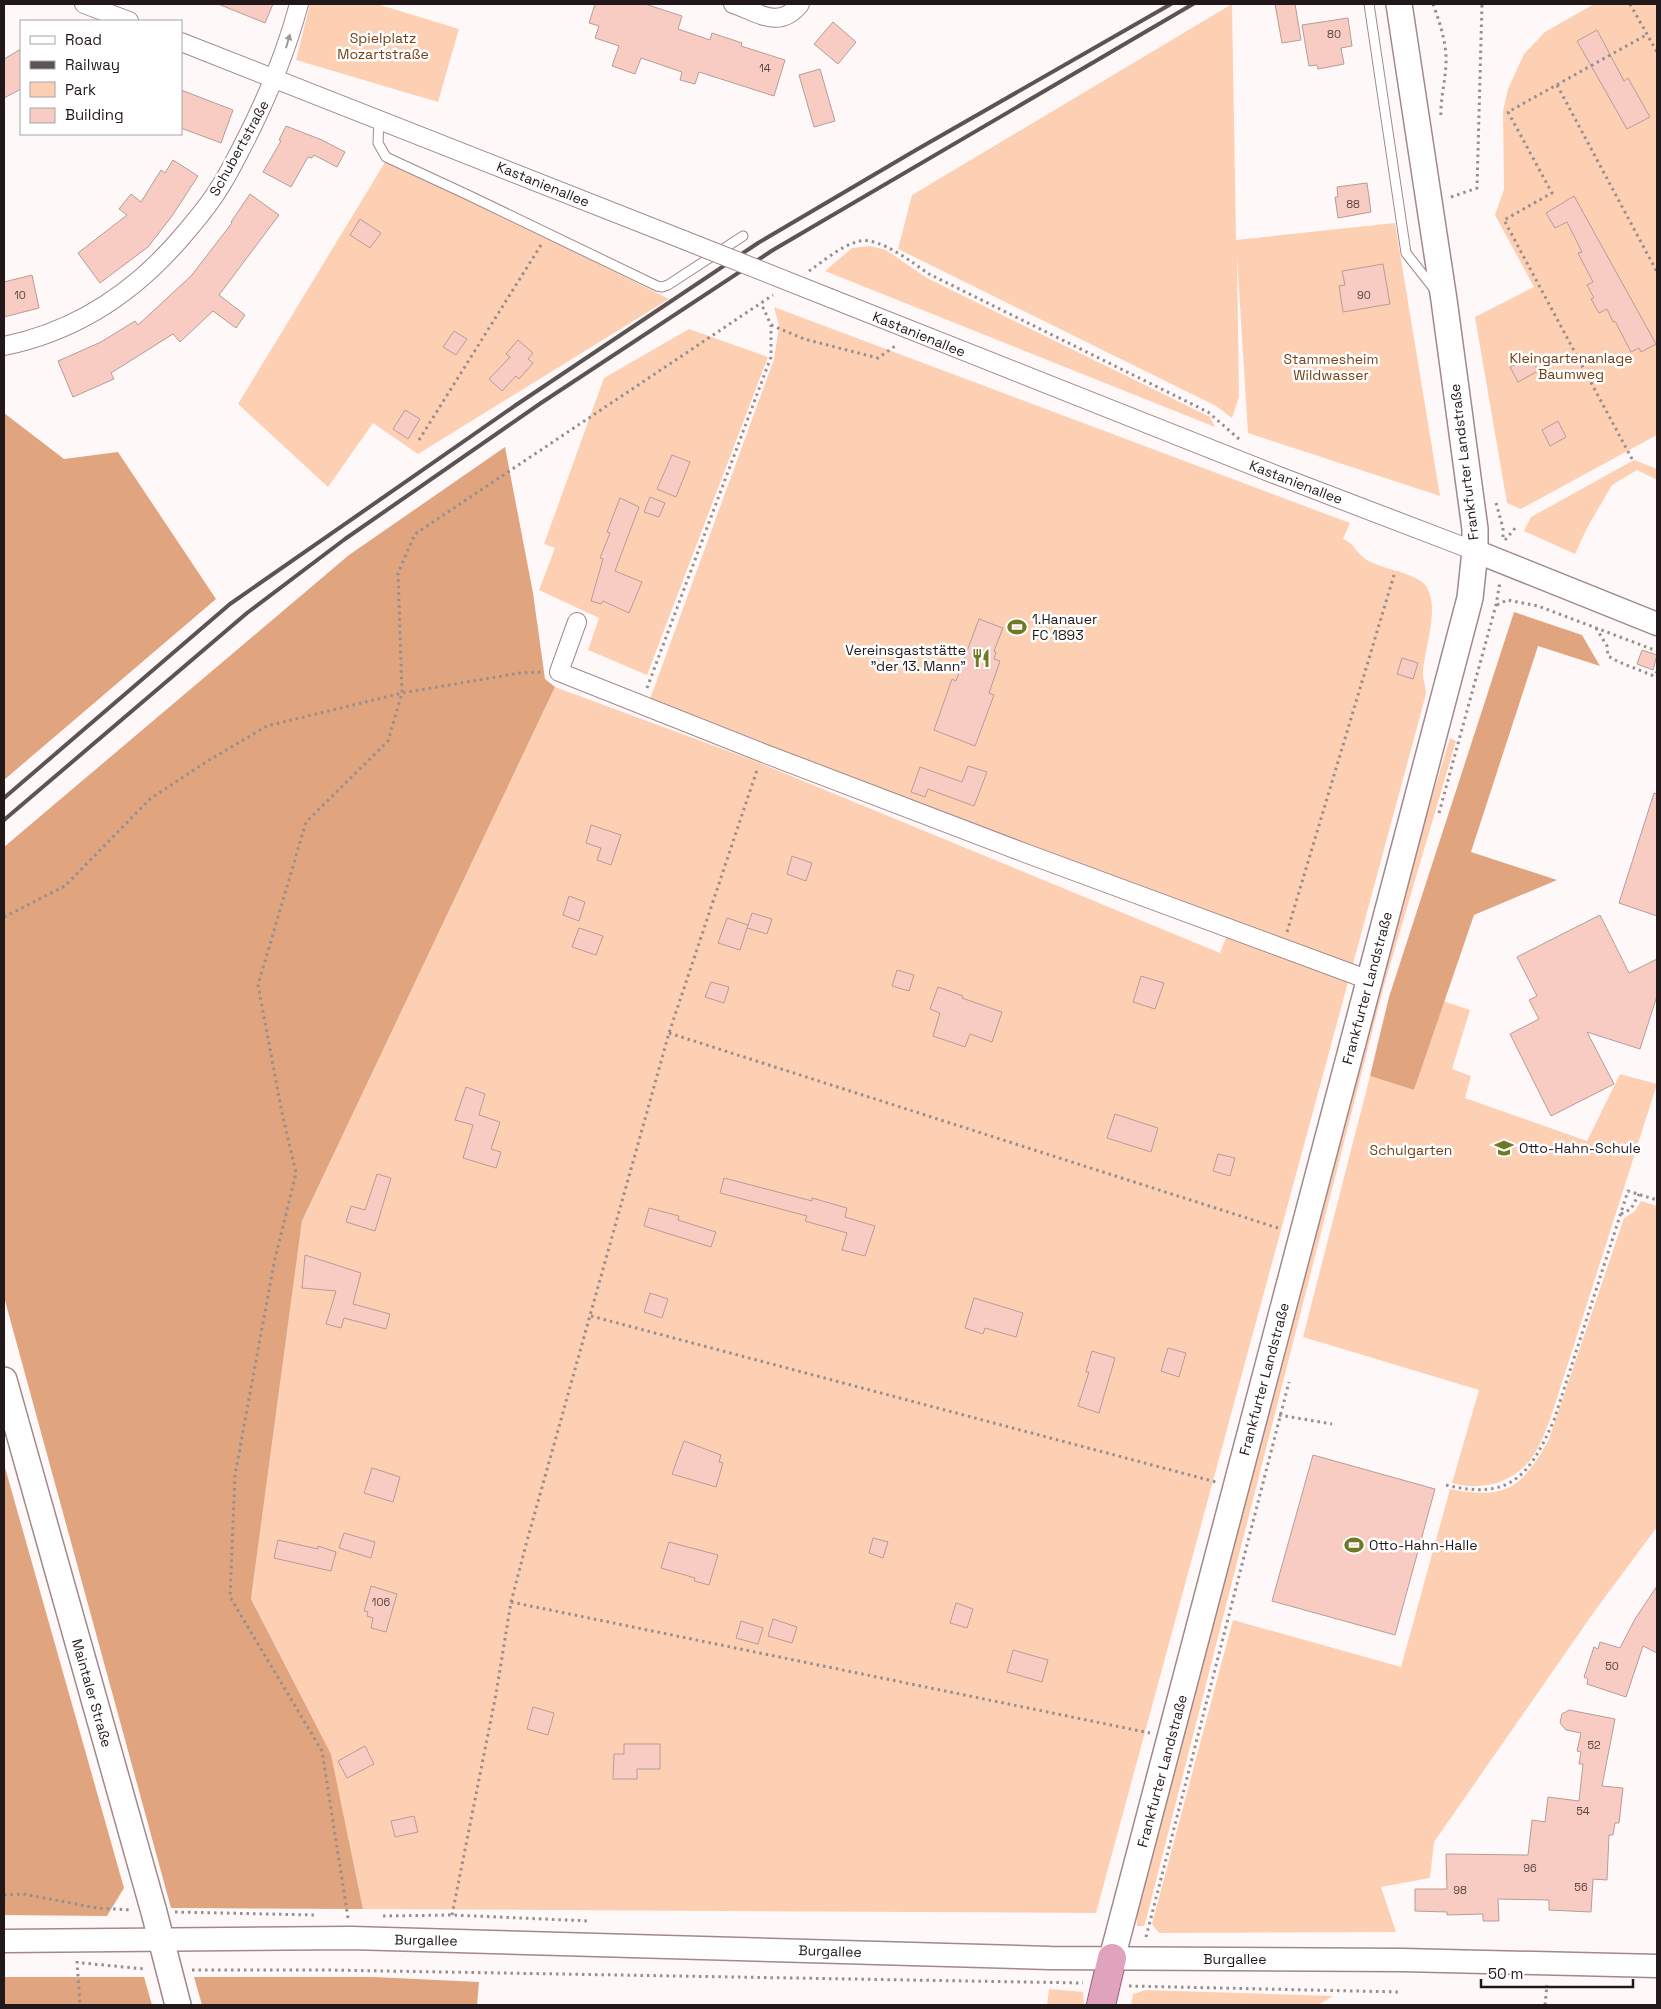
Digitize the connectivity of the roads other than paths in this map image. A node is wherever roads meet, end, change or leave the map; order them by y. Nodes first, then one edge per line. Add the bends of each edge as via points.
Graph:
1 (84, 4) edge
2 (299, 4) edge
3 (733, 4) edge
4 (800, 4) edge
5 (1370, 4) edge
6 (1399, 4) edge
7 (126, 20) edge
8 (182, 42) edge
9 (276, 78) junction
10 (379, 119) junction
11 (743, 236) dead end
12 (1444, 300) junction
13 (4, 346) edge
14 (1475, 551) junction
15 (577, 622) dead end
16 (1657, 624) edge
17 (1369, 980) junction
18 (4, 1380) edge
19 (161, 1940) junction
20 (4, 1941) edge
21 (1112, 1958) junction
22 (1657, 1966) edge
23 (178, 2005) edge
24 (1100, 2005) edge

1 - 7 street
9 -> 2 street, Schubertstraße
3 - 4 street via 774,18 786,17
5 - 12 lane via 1406,253
6 - 12 main road, Frankfurter Landstraße
8 - 9 street, Kastanienallee
9 - 10 street, Kastanienallee
9 - 13 street, Schubertstraße via 218,191 154,268 129,290 98,310 67,326
10 - 11 lane via 378,143 386,157 662,287
10 - 14 street, Kastanienallee, bridge via 912,332
12 - 14 main road, Frankfurter Landstraße
14 - 16 street, Kastanienallee
14 - 17 main road, Frankfurter Landstraße via 1467,613
15 - 17 street via 559,672 763,753
17 - 21 main road, Frankfurter Landstraße
18 - 19 main road, Maintaler Straße
19 - 20 street, Burgallee
19 - 21 street, Burgallee via 351,1938
19 - 23 main road, Maintaler Straße
21 - 22 street, Burgallee
21 - 24 highway

